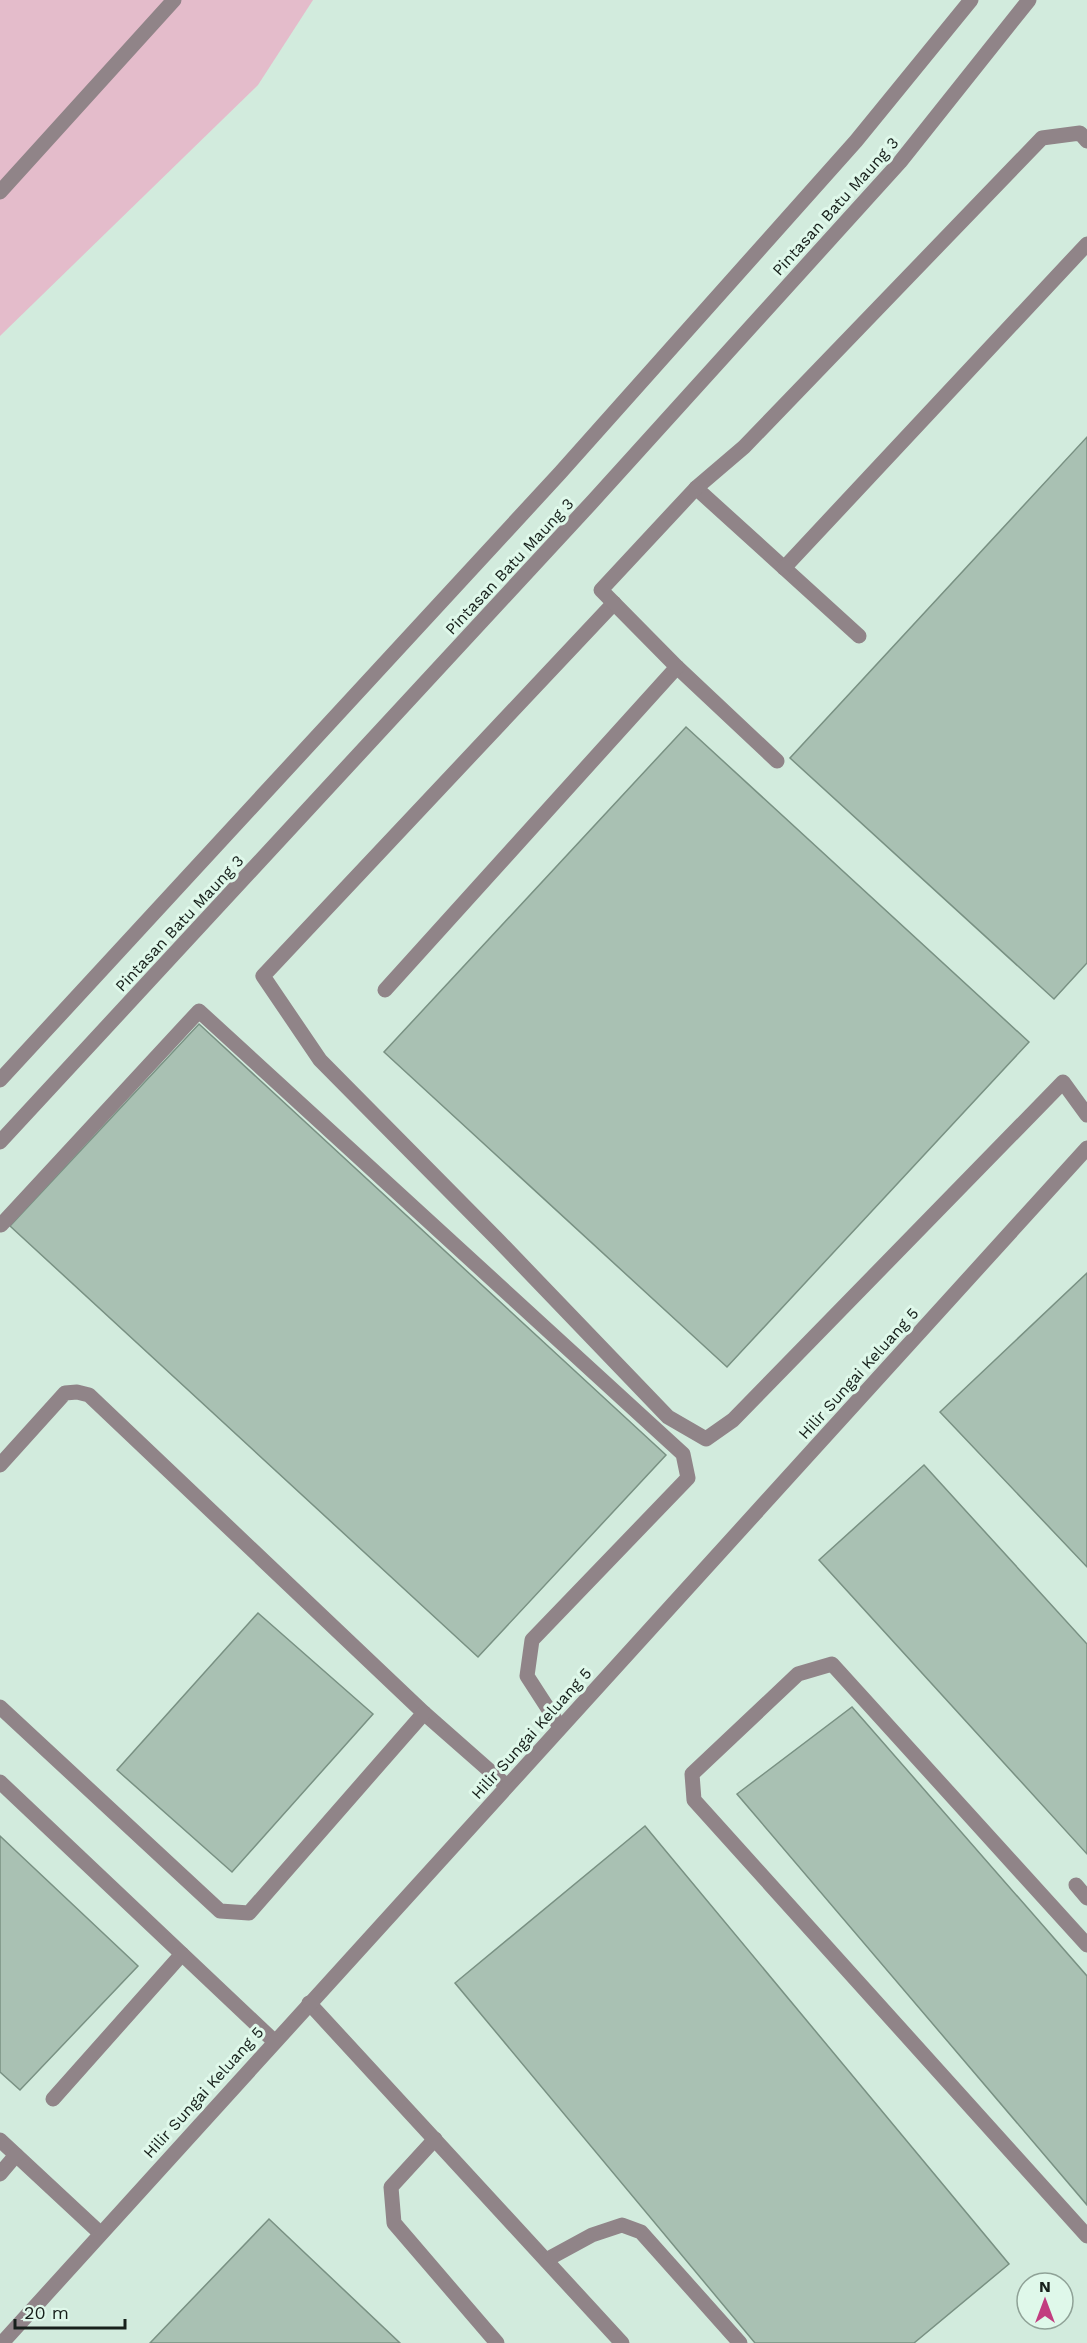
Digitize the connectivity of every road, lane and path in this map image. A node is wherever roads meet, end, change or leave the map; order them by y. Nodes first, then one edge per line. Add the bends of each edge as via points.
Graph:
1 (174, 0) edge
2 (971, 0) edge
3 (1029, 0) edge
4 (1087, 141) edge
5 (0, 192) edge
6 (1087, 244) edge
7 (696, 488) junction
8 (784, 568) junction
9 (614, 603) junction
10 (858, 636) dead end
11 (677, 667) junction
12 (777, 761) dead end
13 (385, 990) dead end
14 (0, 1080) edge
15 (1087, 1115) edge
16 (0, 1142) edge
17 (1087, 1148) edge
18 (1, 1225) edge
19 (0, 1465) edge
20 (0, 1707) edge
21 (424, 1713) junction
22 (560, 1727) junction
23 (0, 1782) edge
24 (507, 1786) junction
25 (1076, 1886) dead end
26 (1087, 1898) edge
27 (1087, 1946) edge
28 (182, 1954) junction
29 (309, 2003) junction
30 (274, 2042) junction
31 (53, 2099) dead end
32 (435, 2139) junction
33 (0, 2140) edge
34 (16, 2155) junction
35 (0, 2174) edge
36 (100, 2233) junction
37 (1087, 2236) edge
38 (546, 2259) junction
39 (2, 2343) edge
40 (496, 2343) edge
41 (622, 2343) edge
42 (740, 2343) edge

1 - 5 street
2 - 14 street via 856,141 560,473
3 - 16 street, Pintasan Batu Maung 3 via 884,180 601,493
4 - 7 street via 1080,133 1042,138 744,447
6 - 8 street
7 - 8 street
7 - 9 street via 601,590
8 - 10 street
9 - 11 street
9 - 15 street via 263,976 320,1060 668,1417 706,1439 733,1420 1063,1083
11 - 12 street
11 - 13 street
17 - 22 street, Hilir Sungai Keluang 5
18 - 22 street via 199,1011 683,1454 688,1478 532,1640 527,1676
19 - 21 street via 65,1393 89,1395
20 - 21 street via 220,1911 249,1912
21 - 24 street
22 - 24 street, Hilir Sungai Keluang 5
23 - 28 street
24 - 29 street, Hilir Sungai Keluang 5
25 - 26 street
27 - 37 street via 832,1664 798,1674 693,1774 694,1800
28 - 30 street
28 - 31 street
29 - 30 street, Hilir Sungai Keluang 5
29 - 32 street
30 - 36 street, Hilir Sungai Keluang 5
32 - 38 street
32 - 40 street via 391,2187 394,2223
33 - 34 street
34 - 35 street
34 - 36 street
36 - 39 street, Hilir Sungai Keluang 5
38 - 41 street
38 - 42 street via 592,2235 622,2225 641,2232

